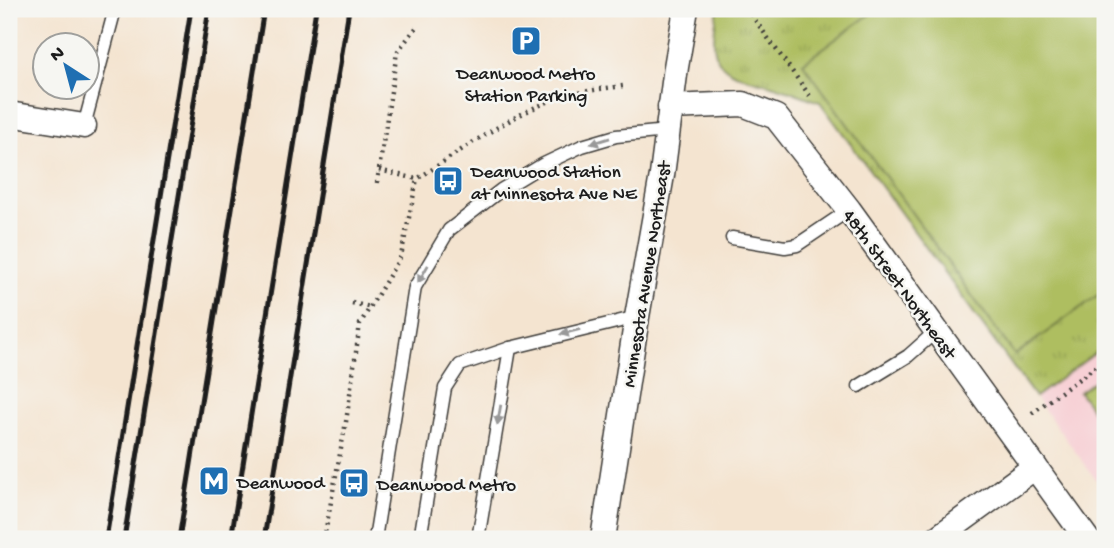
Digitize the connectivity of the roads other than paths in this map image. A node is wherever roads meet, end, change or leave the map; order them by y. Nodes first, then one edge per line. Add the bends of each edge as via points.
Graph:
1 (115, 9) edge
2 (686, 9) edge
3 (9, 114) edge
4 (668, 119) junction
5 (84, 126) joint
6 (849, 210) junction
7 (732, 238) dead end
8 (637, 317) junction
9 (936, 331) junction
10 (510, 348) junction
11 (859, 386) dead end
12 (1035, 467) junction
13 (374, 539) edge
14 (420, 539) edge
15 (478, 539) edge
16 (603, 539) edge
17 (936, 539) edge
18 (1087, 539) edge

1 - 5 lane
2 - 4 street, Minnesota Avenue Northeast
3 - 5 street
4 - 6 street, 48th Street Northeast via 743,104 776,117
4 - 8 street, Minnesota Avenue Northeast
4 -> 13 lane via 582,146 544,164 449,230 415,288
6 - 7 lane via 797,245
6 - 9 street, 48th Street Northeast
8 -> 10 lane
8 - 16 street, Minnesota Avenue Northeast
9 - 11 lane via 908,356
9 - 12 street, 48th Street Northeast
10 - 14 lane via 460,365 445,388
10 -> 15 lane
12 - 17 street
12 - 18 street, 48th Street Northeast

